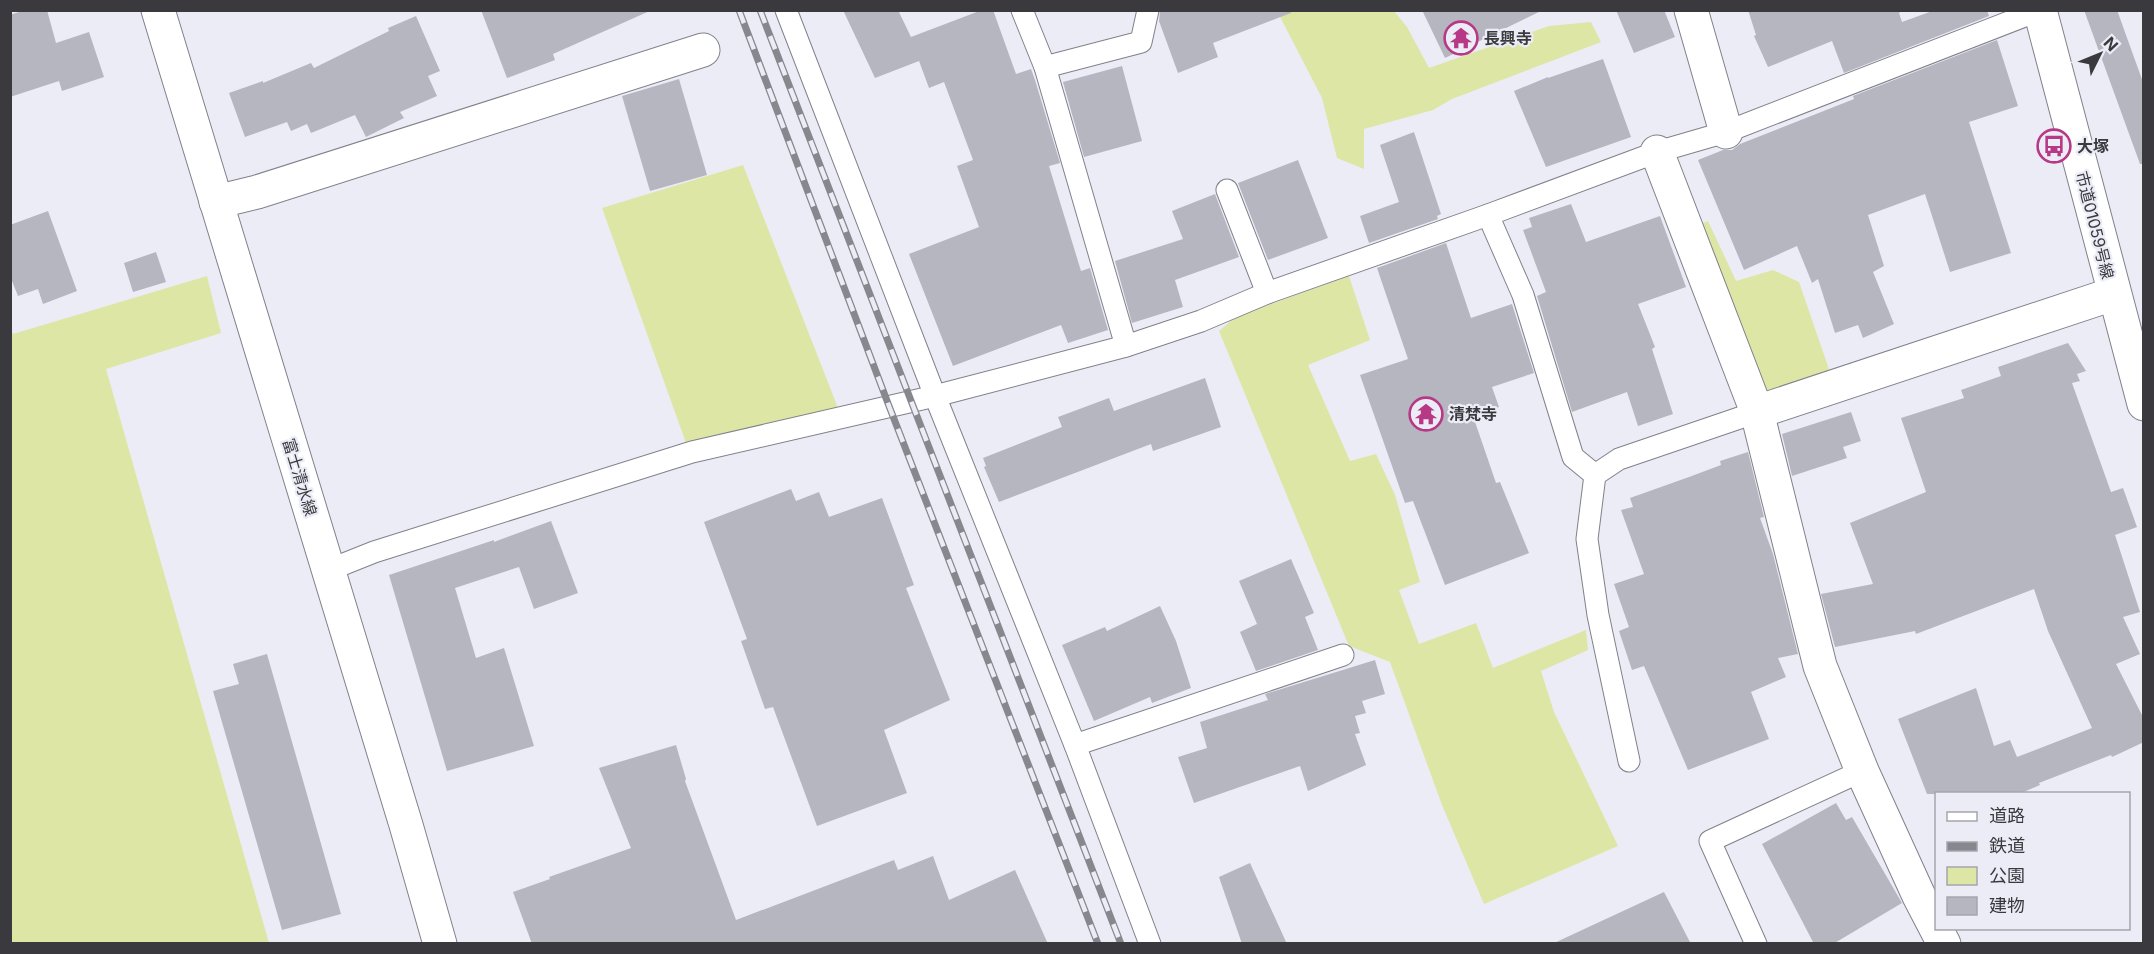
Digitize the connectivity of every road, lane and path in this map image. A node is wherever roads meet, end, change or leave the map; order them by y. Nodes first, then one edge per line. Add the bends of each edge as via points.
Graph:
1 (158, 10) edge
2 (786, 10) edge
3 (1022, 10) edge
4 (1148, 10) edge
5 (1691, 10) edge
6 (2040, 10) edge
7 (704, 50) dead end
8 (1045, 67) junction
9 (1726, 132) junction
10 (1657, 152) junction
11 (1227, 190) dead end
12 (216, 202) junction
13 (1488, 215) junction
14 (1267, 293) junction
15 (2113, 294) junction
16 (1126, 346) junction
17 (2142, 390) edge
18 (935, 396) junction
19 (1757, 412) junction
20 (1595, 475) junction
21 (329, 570) junction
22 (1343, 655) dead end
23 (1075, 746) junction
24 (1629, 762) dead end
25 (1862, 771) junction
26 (1935, 927) edge
27 (1937, 930) edge
28 (440, 944) edge
29 (1150, 944) edge
30 (1756, 944) edge
31 (1944, 944) edge

1 - 12 street, 富士清水線
2 - 18 lane
3 - 8 lane
4 - 8 lane via 1141,42
5 - 9 street
6 - 9 lane
6 - 15 street, 市道01059号線
7 - 12 street
8 - 16 lane
9 - 10 lane
10 - 13 lane
10 - 19 street
11 - 14 lane
12 - 21 street, 富士清水線
13 - 14 lane
13 - 20 lane via 1523,295 1573,457
14 - 16 lane
15 - 17 street, 市道01059号線
15 - 19 street
16 - 18 lane
18 - 21 lane via 692,452 374,552
18 - 23 lane
19 - 20 lane via 1619,459
19 - 25 street via 1820,666
20 - 24 lane via 1587,539 1598,615
21 - 28 street, 富士清水線
22 - 23 lane
23 - 29 lane
25 - 26 street
25 - 30 lane via 1710,841
27 - 31 street

